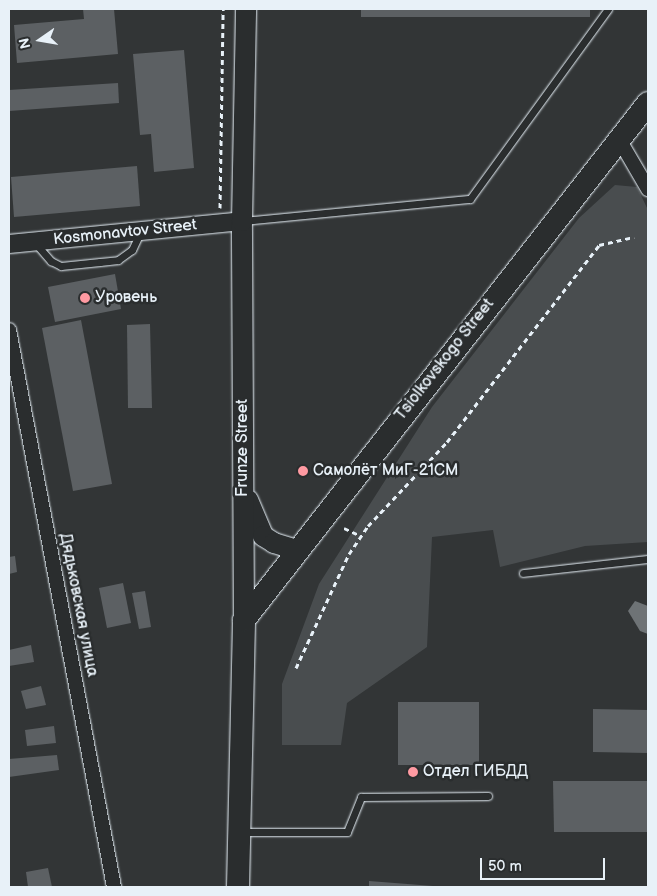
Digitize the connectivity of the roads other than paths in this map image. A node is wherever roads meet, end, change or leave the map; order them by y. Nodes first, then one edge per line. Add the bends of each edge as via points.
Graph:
1 (246, 9) edge
2 (608, 9) edge
3 (648, 103) edge
4 (620, 141) junction
5 (648, 189) edge
6 (242, 222) junction
7 (141, 231) junction
8 (34, 242) junction
9 (9, 244) edge
10 (9, 330) edge
11 (242, 484) junction
12 (297, 550) junction
13 (648, 559) edge
14 (523, 572) dead end
15 (244, 620) junction
16 (488, 796) dead end
17 (239, 832) junction
18 (114, 887) edge
19 (238, 887) edge

1 - 6 main road, Frunze Street
2 - 6 lane via 470,199
3 - 4 main road, Tsiolkovskogo Street
4 - 5 street
4 - 12 main road, Tsiolkovskogo Street via 554,220
6 - 7 street, Kosmonavtov Street
6 - 11 main road, Frunze Street
7 - 8 street, Kosmonavtov Street
7 - 8 lane via 132,250 118,260 100,262 61,266 51,262
8 - 9 street, Kosmonavtov Street
10 - 18 street, Дядьковская улица
11 - 12 main road via 263,536
11 - 15 main road, Frunze Street
12 - 15 main road, Tsiolkovskogo Street
13 - 14 lane
15 - 17 main road, Frunze Street
16 - 17 lane via 361,797 346,832
17 - 19 main road, Frunze Street

